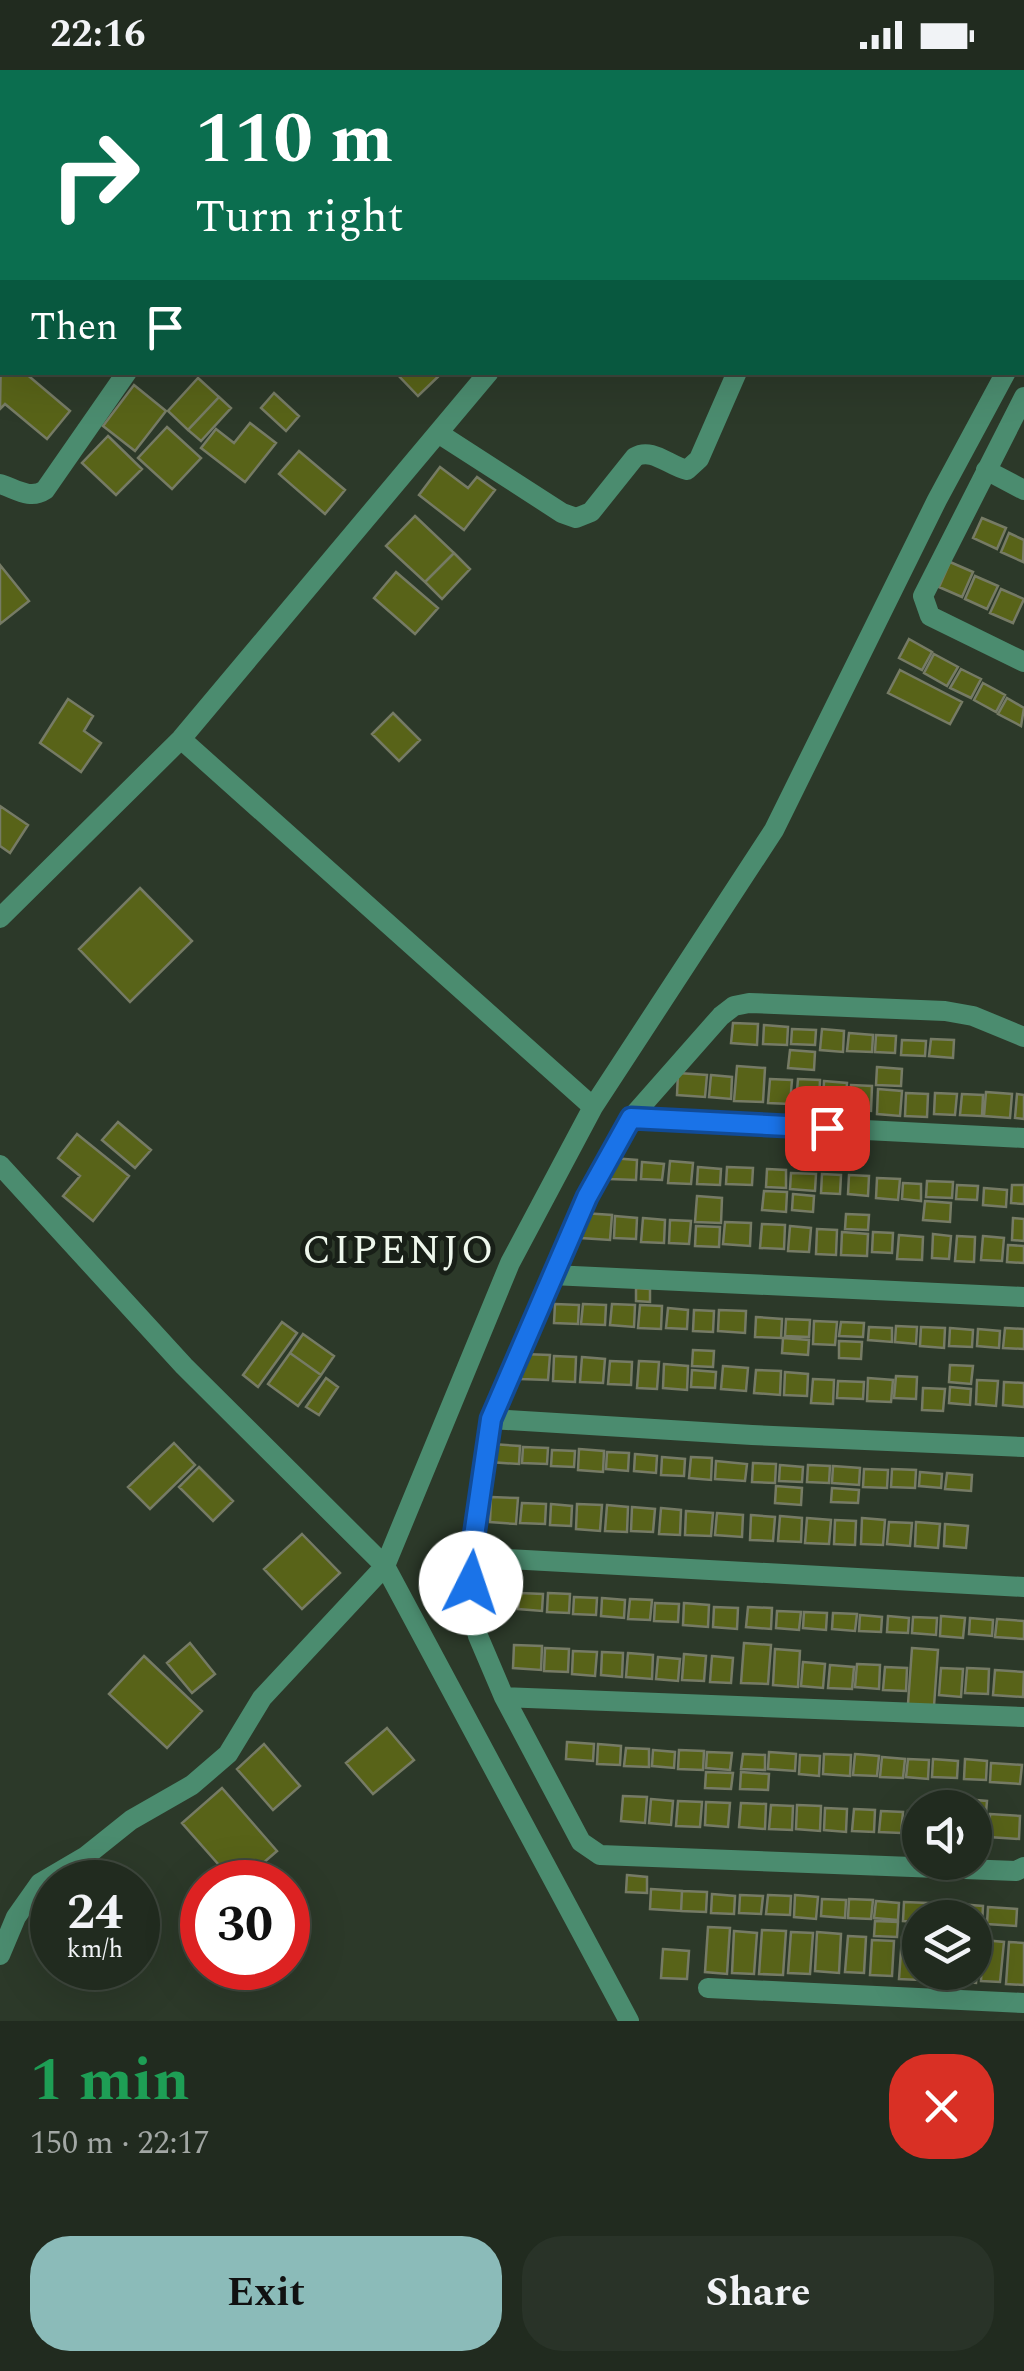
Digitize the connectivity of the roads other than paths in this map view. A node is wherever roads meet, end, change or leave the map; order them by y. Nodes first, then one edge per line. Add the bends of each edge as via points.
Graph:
1 (125, 375) edge
2 (487, 375) edge
3 (736, 375) edge
4 (1004, 375) edge
5 (1024, 397) edge
6 (438, 434) junction
7 (986, 470) junction
8 (0, 484) edge
9 (1024, 490) edge
10 (1024, 662) edge
11 (181, 739) junction
12 (0, 918) edge
13 (1024, 1037) edge
14 (593, 1107) junction
15 (631, 1118) junction
16 (1024, 1138) edge
17 (0, 1164) edge
18 (552, 1275) junction
19 (1024, 1298) edge
20 (491, 1419) junction
21 (1024, 1447) edge
22 (471, 1557) junction
23 (385, 1566) junction
24 (1024, 1587) edge
25 (504, 1697) junction
26 (1024, 1717) edge
27 (1024, 1867) edge
28 (0, 1956) edge
29 (708, 1988) dead end
30 (1024, 2003) edge
31 (629, 2021) edge

1 - 8 street via 46,490 30,496
2 - 6 street
3 - 6 street via 699,459 687,470 642,453 590,512 576,518
4 - 14 street via 774,830
5 - 7 street
6 - 11 street
7 - 9 street
7 - 10 street via 922,596 930,616
11 - 12 street
11 - 14 street
13 - 15 street via 945,1011 749,1002 721,1016
14 - 23 street via 510,1263
15 - 16 street
15 - 18 street
17 - 23 street via 184,1366
18 - 19 street
18 - 20 street
20 - 21 street
20 - 22 street
22 - 24 street
22 - 25 street via 471,1608
23 - 28 street via 262,1698 228,1754 192,1785 40,1883
23 - 31 street
25 - 26 street
25 - 27 street via 581,1842 600,1855
29 - 30 street

